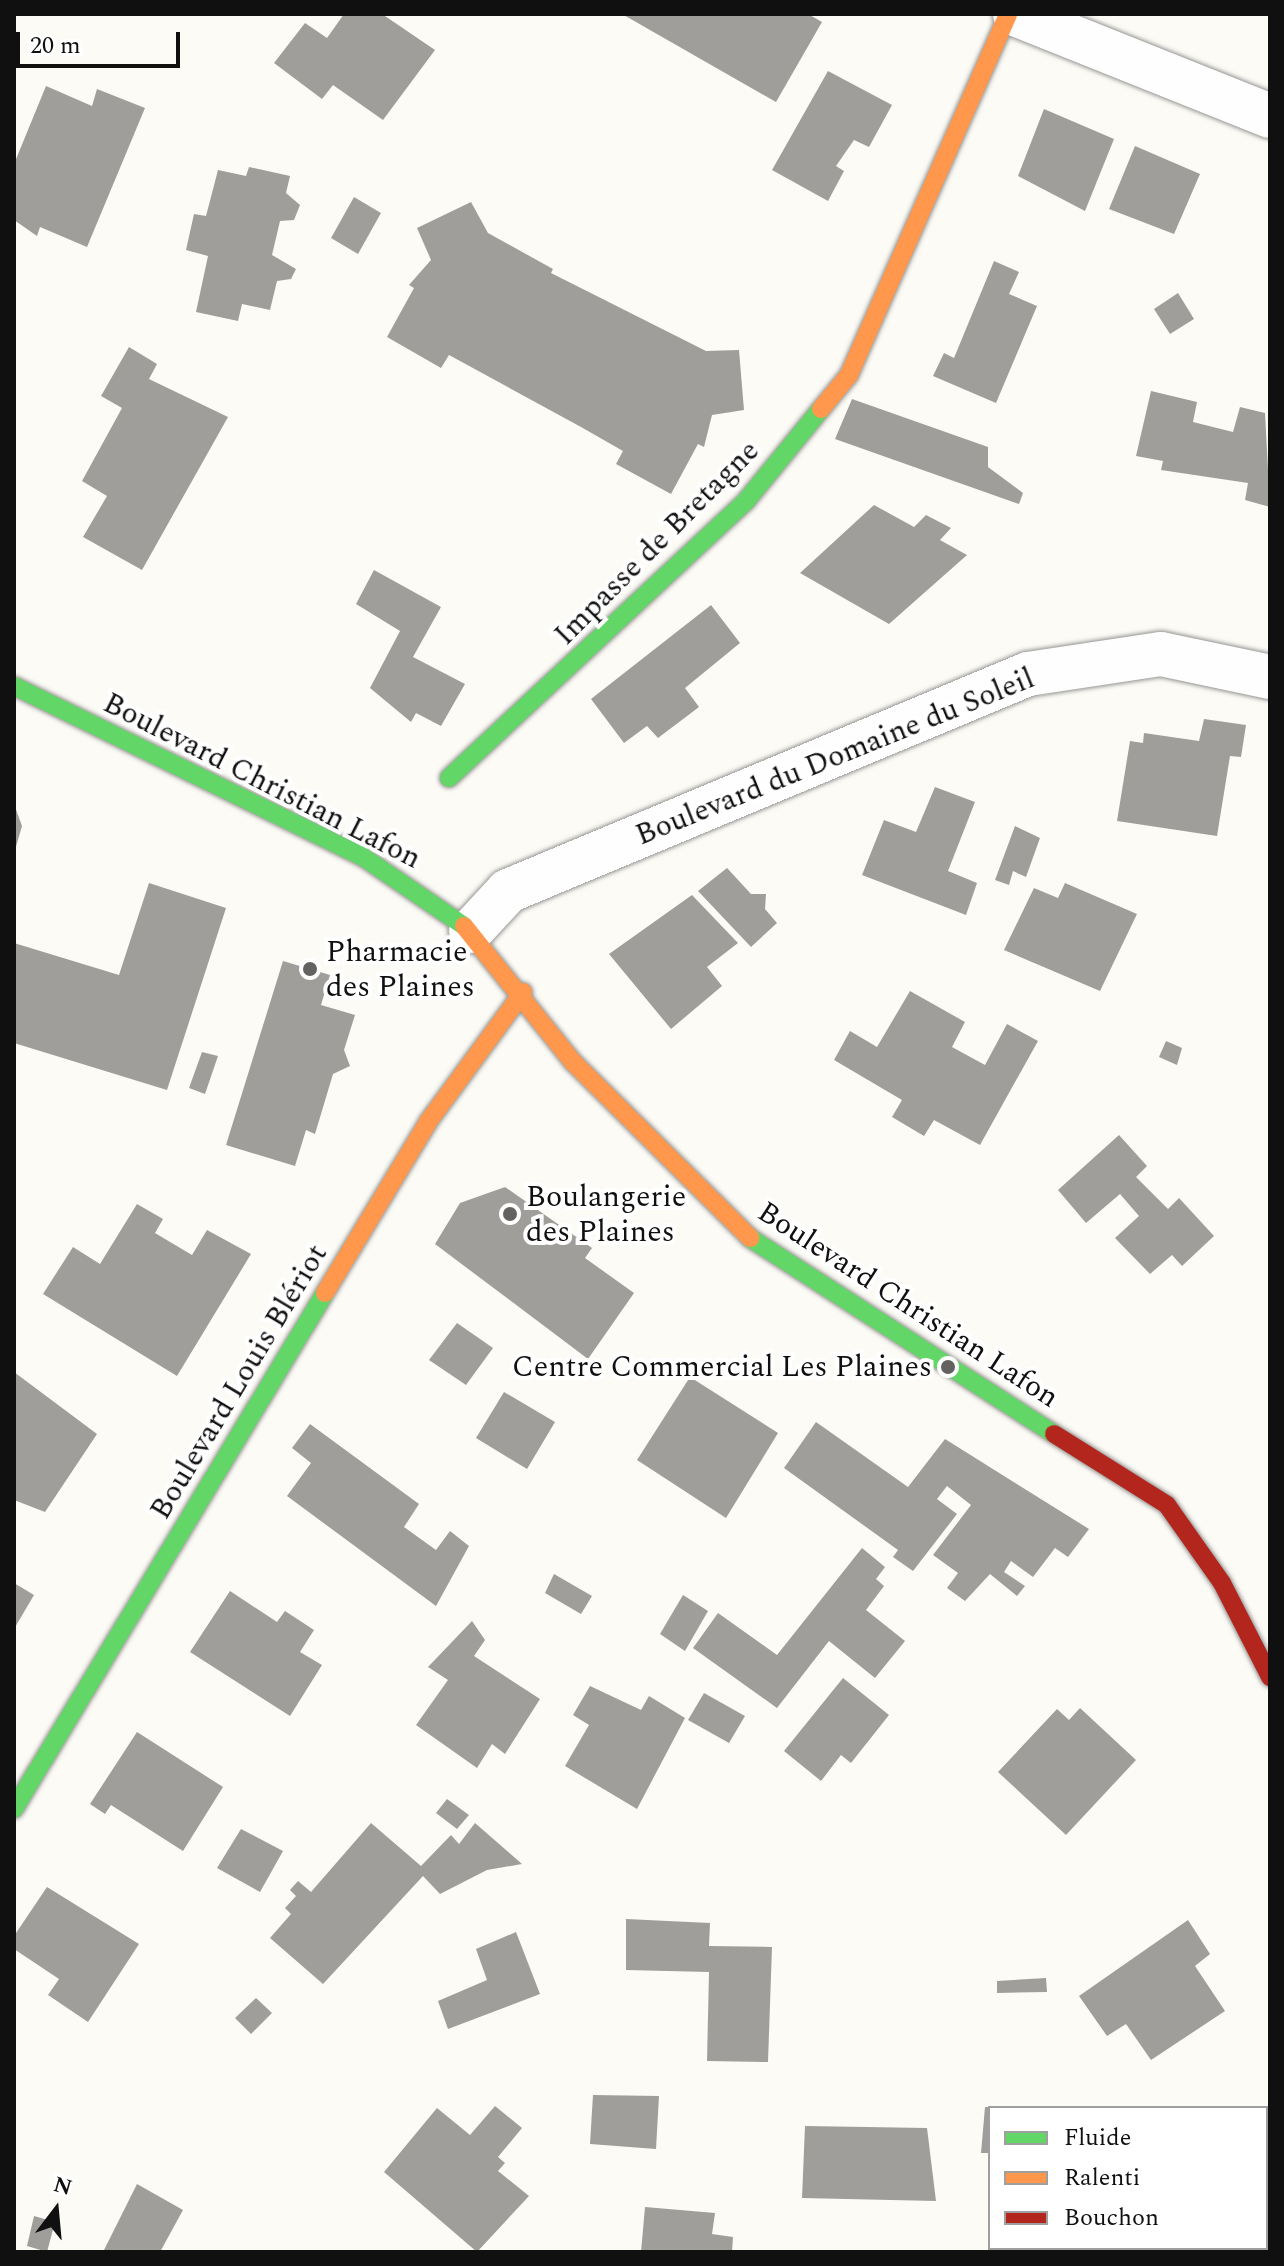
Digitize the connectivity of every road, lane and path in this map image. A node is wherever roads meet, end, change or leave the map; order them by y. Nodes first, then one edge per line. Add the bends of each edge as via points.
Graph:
1 (1008, 14) edge
2 (1015, 14) edge
3 (1270, 116) edge
4 (1270, 677) edge
5 (14, 686) edge
6 (449, 778) dead end
7 (471, 931) junction
8 (523, 992) junction
9 (1270, 1677) edge
10 (14, 1809) edge

1 - 6 street, Impasse de Bretagne via 849,375 746,501
2 - 3 street
4 - 7 street, Boulevard du Domaine du Soleil via 1161,654 1028,674 508,891
5 - 7 street, Boulevard Christian Lafon via 363,857
7 - 8 street, Boulevard Christian Lafon
8 - 9 street, Boulevard Christian Lafon via 573,1062 707,1202 772,1256 1167,1505 1222,1583
8 - 10 street, Boulevard Louis Blériot via 428,1122

